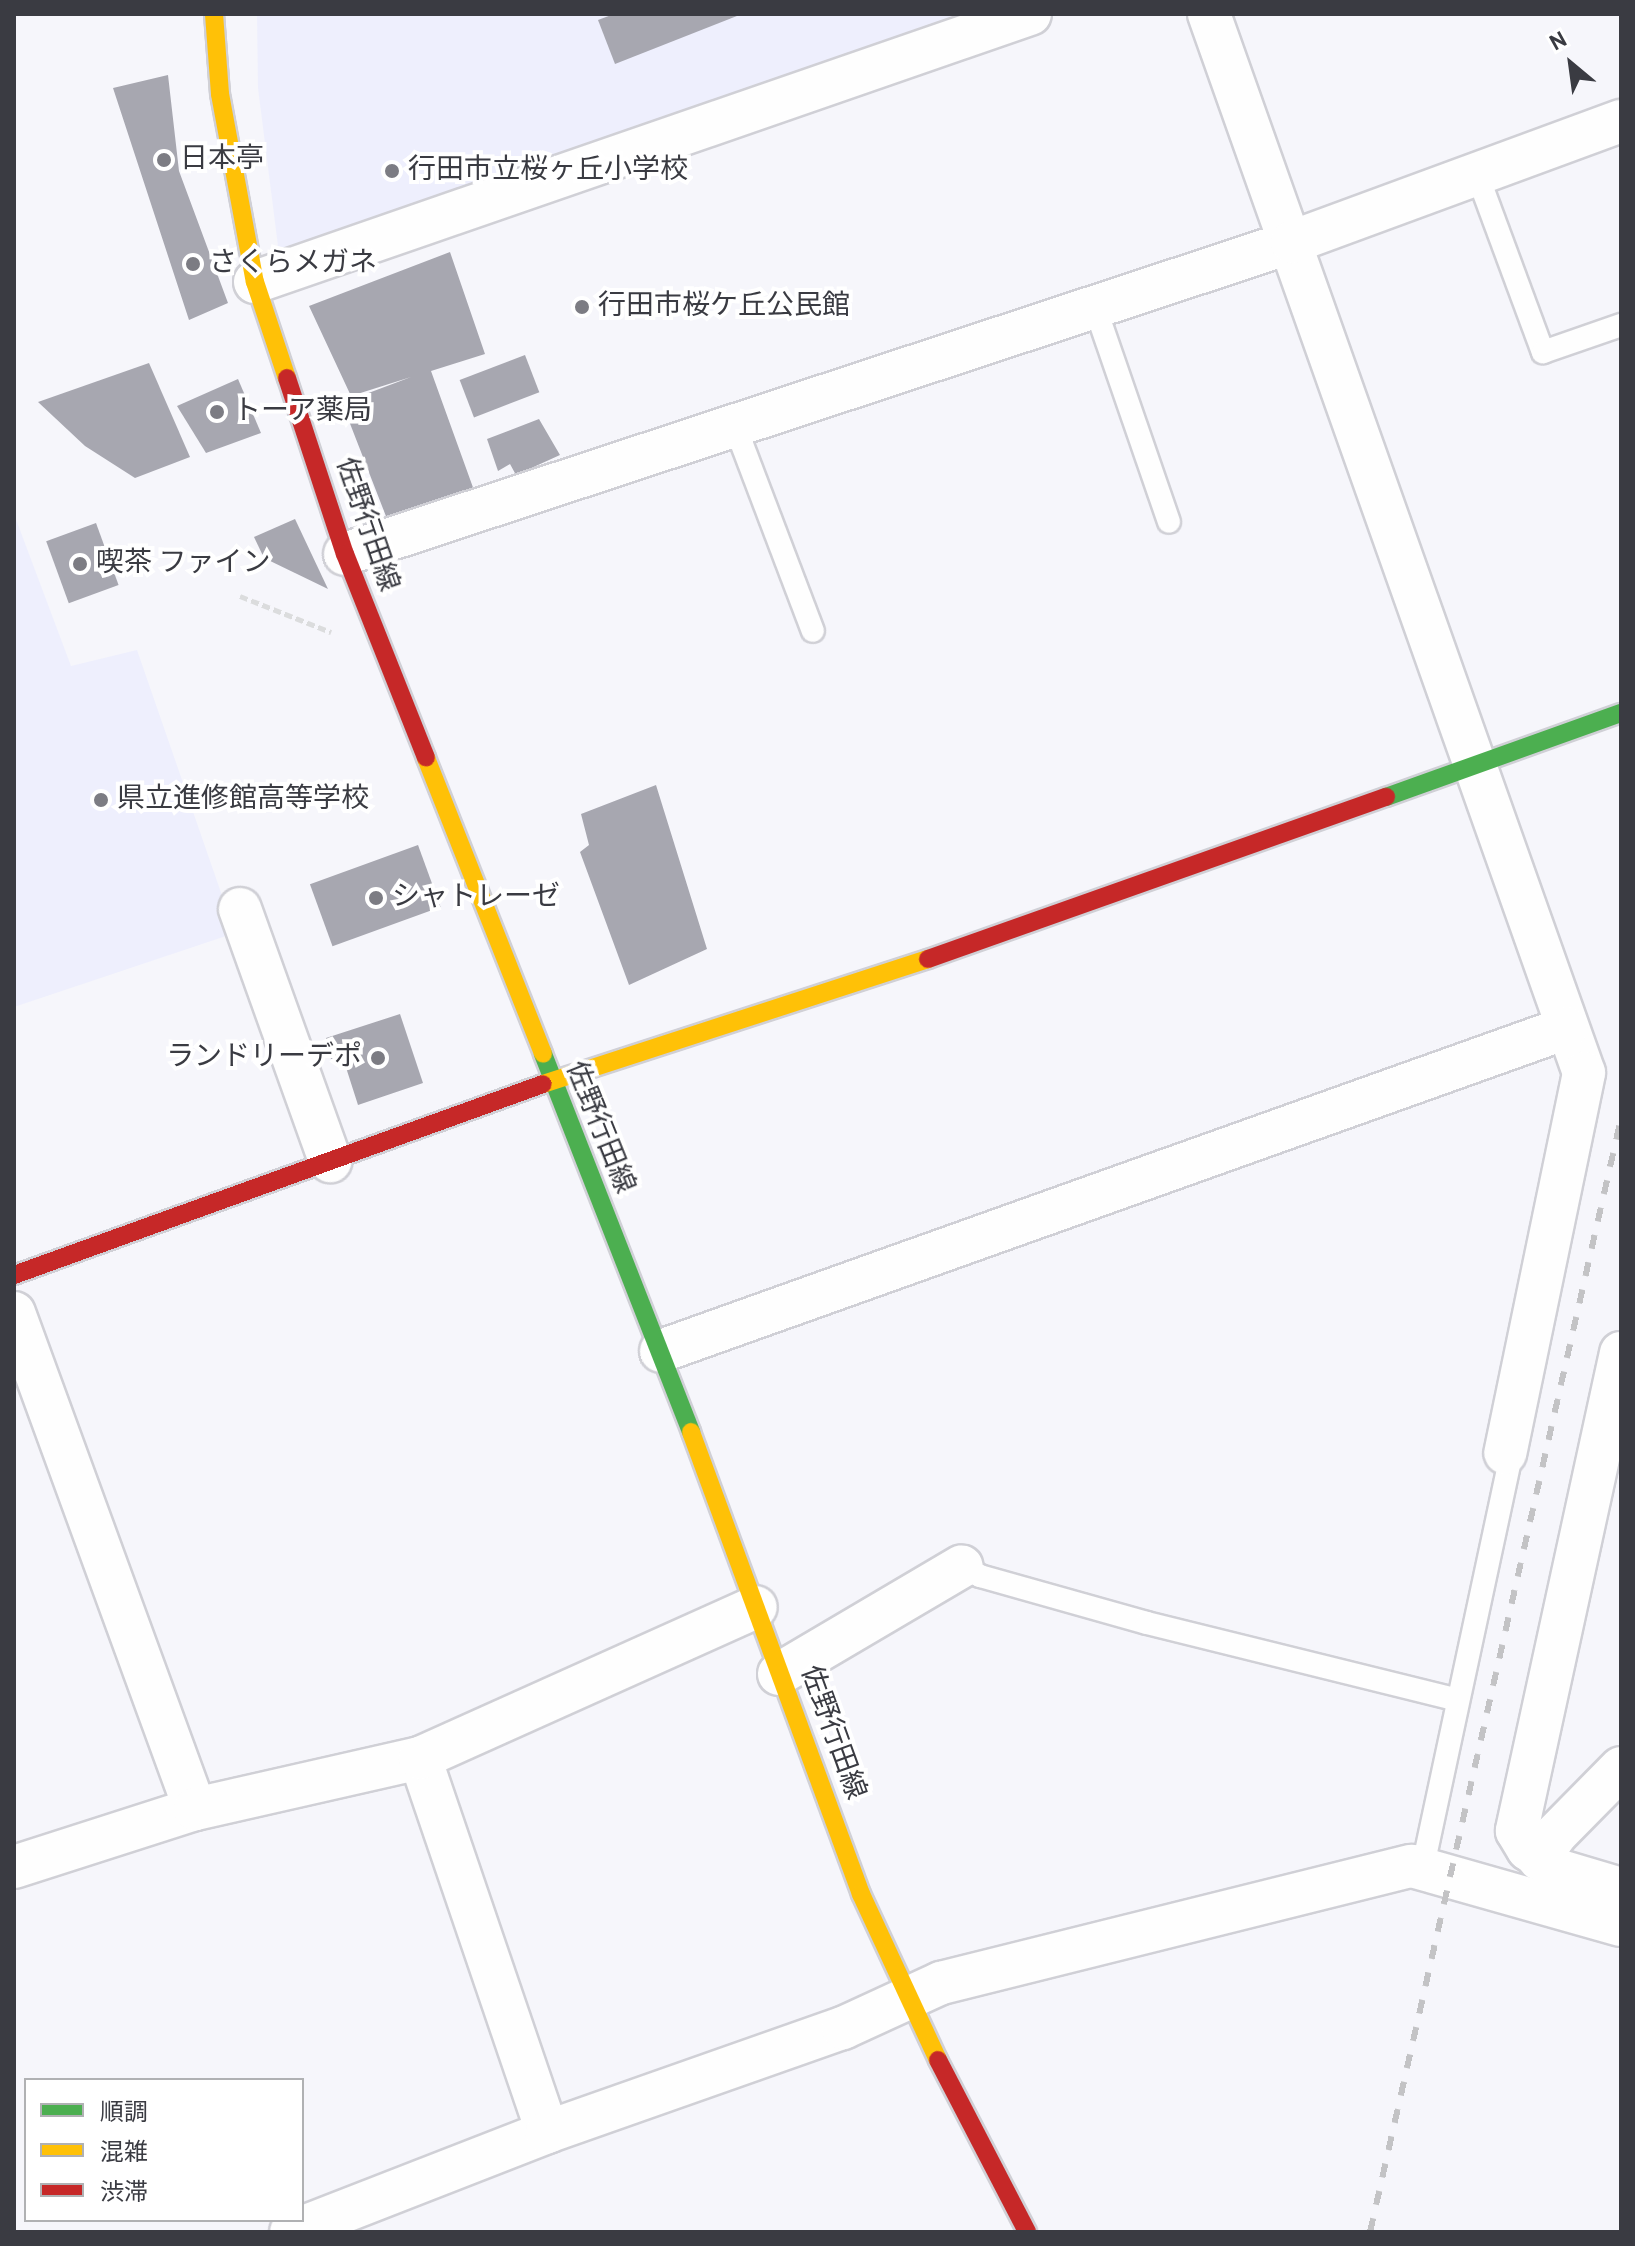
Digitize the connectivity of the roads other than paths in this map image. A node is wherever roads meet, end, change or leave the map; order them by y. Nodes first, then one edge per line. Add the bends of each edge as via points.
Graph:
1 (214, 14) edge
2 (1030, 14) edge
3 (1209, 14) edge
4 (1621, 121) edge
5 (1477, 174) junction
6 (1292, 242) junction
7 (255, 282) junction
8 (1095, 307) junction
9 (1621, 325) edge
10 (735, 426) junction
11 (1169, 522) dead end
12 (345, 554) junction
13 (813, 631) dead end
14 (1621, 713) edge
15 (1476, 768) junction
16 (240, 909) dead end
17 (1566, 1028) junction
18 (550, 1082) junction
19 (330, 1161) junction
20 (14, 1275) edge
21 (14, 1313) edge
22 (661, 1351) junction
23 (1621, 1353) edge
24 (1505, 1453) joint
25 (962, 1566) joint
26 (756, 1607) junction
27 (779, 1674) junction
28 (1457, 1700) junction
29 (420, 1758) junction
30 (1621, 1768) edge
31 (195, 1809) junction
32 (1539, 1859) junction
33 (1423, 1866) junction
34 (14, 1867) edge
35 (1621, 1889) edge
36 (1621, 1925) edge
37 (906, 1997) junction
38 (547, 2132) junction
39 (291, 2232) edge
40 (1027, 2232) edge

1 - 7 main road, 佐野行田線 via 220,94
2 - 7 street
3 - 6 street
4 - 5 street
5 - 6 street
5 - 9 lane via 1543,352
6 - 8 street
6 - 15 street
7 - 12 main road, 佐野行田線
8 - 10 street
8 - 11 lane
10 - 12 street
10 - 13 lane
12 - 18 main road, 佐野行田線
14 - 15 main road
15 - 17 street
15 - 18 main road via 987,940
16 - 19 street
17 - 22 street
17 - 24 street via 1584,1073
18 - 19 main road
18 - 22 main road, 佐野行田線
19 - 20 main road
21 - 31 street
22 - 26 main road, 佐野行田線
23 - 32 street via 1517,1831
24 - 28 lane via 1509,1464
25 - 27 street
25 - 28 lane via 980,1576 1147,1623
26 - 27 main road, 佐野行田線
26 - 29 street
27 - 37 main road, 佐野行田線 via 861,1894
28 - 33 lane
29 - 31 street
29 - 38 street
30 - 32 street via 1555,1835
31 - 34 street
32 - 35 street via 1560,1871
33 - 36 street
33 - 37 street via 941,1983
37 - 38 street via 843,2028
37 - 40 main road, 佐野行田線
38 - 39 street

